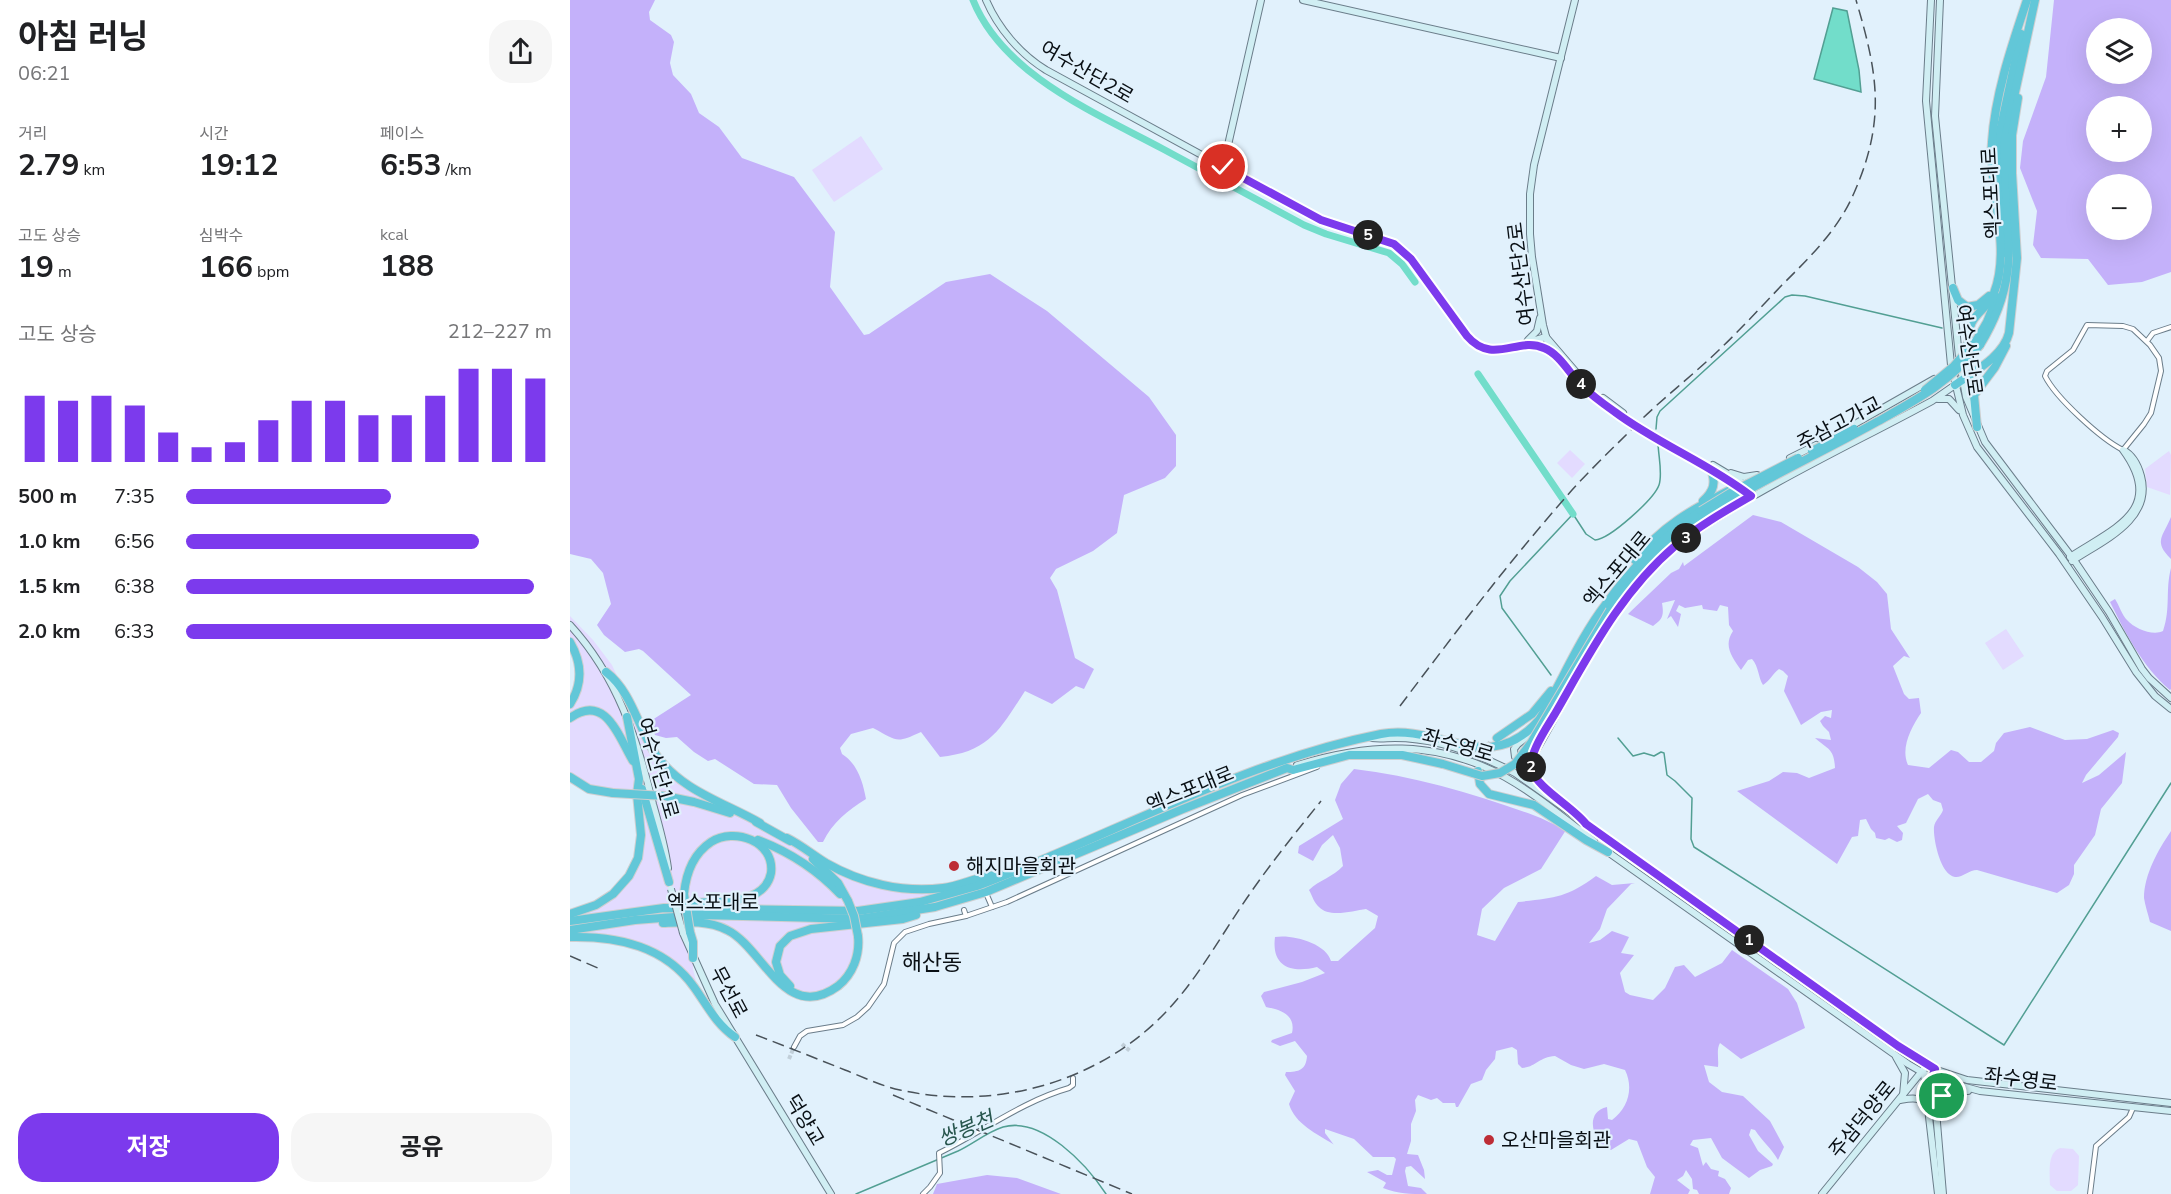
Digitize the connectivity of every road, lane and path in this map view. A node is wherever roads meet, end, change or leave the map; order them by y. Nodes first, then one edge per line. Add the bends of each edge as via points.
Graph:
1 (986, 0) edge
2 (1261, 0) edge
3 (1303, 0) edge
4 (1575, 0) edge
5 (1931, 0) edge
6 (1940, 0) edge
7 (2028, 0) edge
8 (2035, 0) edge
9 (1561, 58) junction
10 (2021, 64) junction
11 (1223, 167) junction
12 (1998, 279) junction
13 (1953, 288) junction
14 (1541, 311) junction
15 (2171, 327) edge
16 (1546, 337) junction
17 (2007, 341) junction
18 (2147, 341) junction
19 (1525, 343) junction
20 (1978, 343) junction
21 (1511, 347) junction
22 (1555, 355) junction
23 (1959, 357) junction
24 (1951, 365) junction
25 (1958, 383) junction
26 (1932, 401) junction
27 (1963, 416) junction
28 (1977, 427) junction
29 (2123, 450) junction
30 (1712, 467) junction
31 (1757, 476) junction
32 (1739, 485) junction
33 (1758, 493) junction
34 (1751, 496) junction
35 (1701, 511) junction
36 (1675, 546) junction
37 (2073, 558) junction
38 (2065, 563) junction
39 (1624, 591) junction
40 (1608, 607) junction
41 (570, 625) edge
42 (570, 642) edge
43 (1566, 670) junction
44 (606, 672) junction
45 (2171, 698) edge
46 (570, 704) edge
47 (2171, 709) edge
48 (627, 717) junction
49 (570, 718) edge
50 (1539, 720) junction
51 (1365, 738) junction
52 (1497, 738) tunnel mouth
53 (1532, 758) junction
54 (1326, 765) dead end
55 (636, 766) junction
56 (1294, 770) junction
57 (1478, 771) dead end
58 (570, 777) edge
59 (639, 779) junction
60 (760, 823) junction
61 (1586, 824) junction
62 (730, 836) junction
63 (787, 838) junction
64 (1608, 852) junction
65 (1006, 875) junction
66 (670, 886) junction
67 (986, 892) junction
68 (1012, 894) dead end
69 (1013, 899) junction
70 (848, 901) junction
71 (935, 907) junction
72 (992, 907) junction
73 (664, 908) junction
74 (964, 910) dead end
75 (570, 914) edge
76 (966, 916) junction
77 (570, 921) edge
78 (611, 923) junction
79 (570, 930) edge
80 (686, 932) junction
81 (570, 937) edge
82 (693, 958) joint
83 (821, 994) junction
84 (735, 1037) junction
85 (794, 1047) tunnel mouth
86 (1894, 1054) junction
87 (751, 1064) joint
88 (1927, 1065) junction
89 (1935, 1069) junction
90 (1922, 1073) junction
91 (1074, 1078) dead end
92 (1932, 1078) junction
93 (1980, 1091) junction
94 (1901, 1098) junction
95 (2171, 1103) edge
96 (1934, 1108) junction
97 (2133, 1108) junction
98 (2171, 1111) edge
99 (1930, 1115) junction
100 (831, 1194) edge
101 (923, 1194) edge
102 (1822, 1194) edge
103 (1938, 1194) edge
104 (1943, 1194) edge
105 (2090, 1194) edge

1 - 11 street, 여수산단2로 via 1006,33 1039,65
2 - 11 street
3 - 9 street
4 - 9 street, 여수산단2로
5 - 24 street, 여수산단로 via 1926,101
6 - 13 street, 여수산단로 via 1935,116
7 - 12 highway via 1993,126 1991,146 2001,253
7 - 20 highway, 엑스포대로 via 1999,136 2004,271
8 - 10 highway, 엑스포대로
9 - 14 street, 여수산단2로 via 1530,194 1530,242
10 - 17 highway via 2012,135 2017,277
10 - 20 highway, 엑스포대로 via 2005,139 2009,274 2000,307
11 - 21 street, 여수산단2로 via 1321,220 1394,244 1411,259 1472,342 1492,350
12 - 13 highway via 1987,298 1973,307 1961,304
12 - 23 highway via 1992,298 1971,325 1969,344
13 - 23 street, 여수산단로
14 - 16 street, 여수산단2로
14 - 19 street via 1536,331
15 - 18 street via 2153,333
16 - 19 street, 여수산단2로
16 - 22 street
16 - 30 street via 1595,392 1625,415
17 - 25 highway via 1992,358
17 - 28 highway via 2000,360 1974,395
18 - 29 street via 2158,356 2161,371 2149,417
18 - 29 street via 2127,327 2087,325 2073,350 2045,374 2071,409
19 - 21 street, 여수산단2로
20 - 35 highway, 주삼고가교, bridge via 1923,391
21 - 22 street via 1538,346
22 - 30 street via 1613,411
23 - 24 street
23 - 25 street, 여수산단로
24 - 25 street, 여수산단로
24 - 31 street via 1883,410
25 - 26 street
25 - 27 street, 여수산단로
25 - 28 street, 여수산단로
26 - 27 street via 1950,399
26 - 33 street
27 - 38 street, 여수산단로 via 1977,447
28 - 37 street, 여수산단로
29 - 37 street via 2132,457 2141,476 2143,498 2139,508 2120,529
30 - 31 street via 1740,476
30 - 32 street
30 - 35 highway via 1713,489
31 - 32 street
32 - 33 street
32 - 34 street
32 - 35 highway
33 - 34 street
34 - 36 street
35 - 39 highway, 엑스포대로
35 - 40 highway, 엑스포대로 via 1642,559
36 - 39 street
36 - 53 street via 1609,621
37 - 38 street
37 - 45 street, 여수산단로 via 2142,669
38 - 47 street, 여수산단로 via 2136,672
39 - 40 highway, 엑스포대로
40 - 43 highway, 엑스포대로
40 - 56 highway, 엑스포대로, bridge via 1531,743 1515,765 1500,773 1482,776 1402,754 1349,755
41 - 44 street, 여수산단1로
42 - 46 highway via 580,674
43 - 50 highway, 엑스포대로
43 - 52 highway via 1536,711
44 - 48 street, 여수산단1로
44 - 60 highway via 622,687 652,749 674,776 697,792
48 - 55 highway
48 - 66 street, 여수산단1로 via 646,775
49 - 55 highway via 586,711 605,716 615,726
50 - 51 highway, 엑스포대로 via 1516,738 1494,747 1475,748 1411,733
50 - 53 street via 1535,730 1514,749 1515,758 1522,762
51 - 61 street, 좌수영로 via 1431,742 1485,759 1528,781
51 - 65 highway, 엑스포대로 via 1245,775
53 - 61 street via 1531,768 1538,782
54 - 56 street
55 - 59 highway
56 - 64 street, 좌수영로 via 1326,756 1357,750 1405,748 1445,754 1505,777
56 - 67 highway, 엑스포대로 via 1183,809
56 - 69 street
57 - 64 highway via 1480,784 1489,794 1538,806
58 - 60 highway, bridge via 589,789 665,796
59 - 66 highway
59 - 75 highway via 641,844 632,871 620,888 602,902
60 - 63 highway
61 - 88 street, 좌수영로
62 - 70 highway via 752,838 792,856 826,879
62 - 73 highway via 751,839 765,849 771,872 764,888 746,898
62 - 80 highway, bridge via 711,842 687,873
63 - 65 highway via 848,874 898,888 944,888
63 - 70 highway via 832,877
64 - 86 street, 좌수영로
65 - 73 highway, 엑스포대로 via 949,895 866,910
66 - 80 street, 여수산단1로, bridge
67 - 71 highway, 엑스포대로
67 - 72 street
68 - 69 street
69 - 72 street
70 - 83 highway, bridge via 858,936 856,960 837,987
71 - 78 highway, 엑스포대로 via 860,919 701,915
71 - 83 highway via 903,919 811,929 787,938 776,957 781,978 794,988
72 - 76 street
73 - 77 highway, 엑스포대로
74 - 76 street
76 - 85 street via 903,934 893,945 884,984 868,1007 843,1025 807,1031
78 - 79 highway, 엑스포대로
78 - 83 highway via 698,923 723,928 741,939 782,986 803,995
80 - 82 highway via 693,942
81 - 84 highway via 626,942 658,954 684,974 716,1019
82 - 84 street, 무선로
84 - 87 street, 무선로
86 - 90 street, 좌수영로
86 - 94 street via 1905,1073
87 - 100 street, 덕양교
88 - 89 street, 좌수영로
88 - 90 street
89 - 92 street
89 - 95 street, 좌수영로 via 1989,1084
90 - 92 street, 좌수영로
90 - 94 street, 주삼덕양로
90 - 99 street
91 - 101 street via 1069,1088 1036,1099 939,1154 939,1175
92 - 93 street, 좌수영로
92 - 96 street
93 - 96 street via 1948,1093 1940,1097
93 - 97 street, 좌수영로
94 - 99 street via 1920,1100
94 - 102 street, 주삼덕양로
96 - 104 street
97 - 98 street, 좌수영로
97 - 105 street via 2129,1117 2096,1146
99 - 103 street

